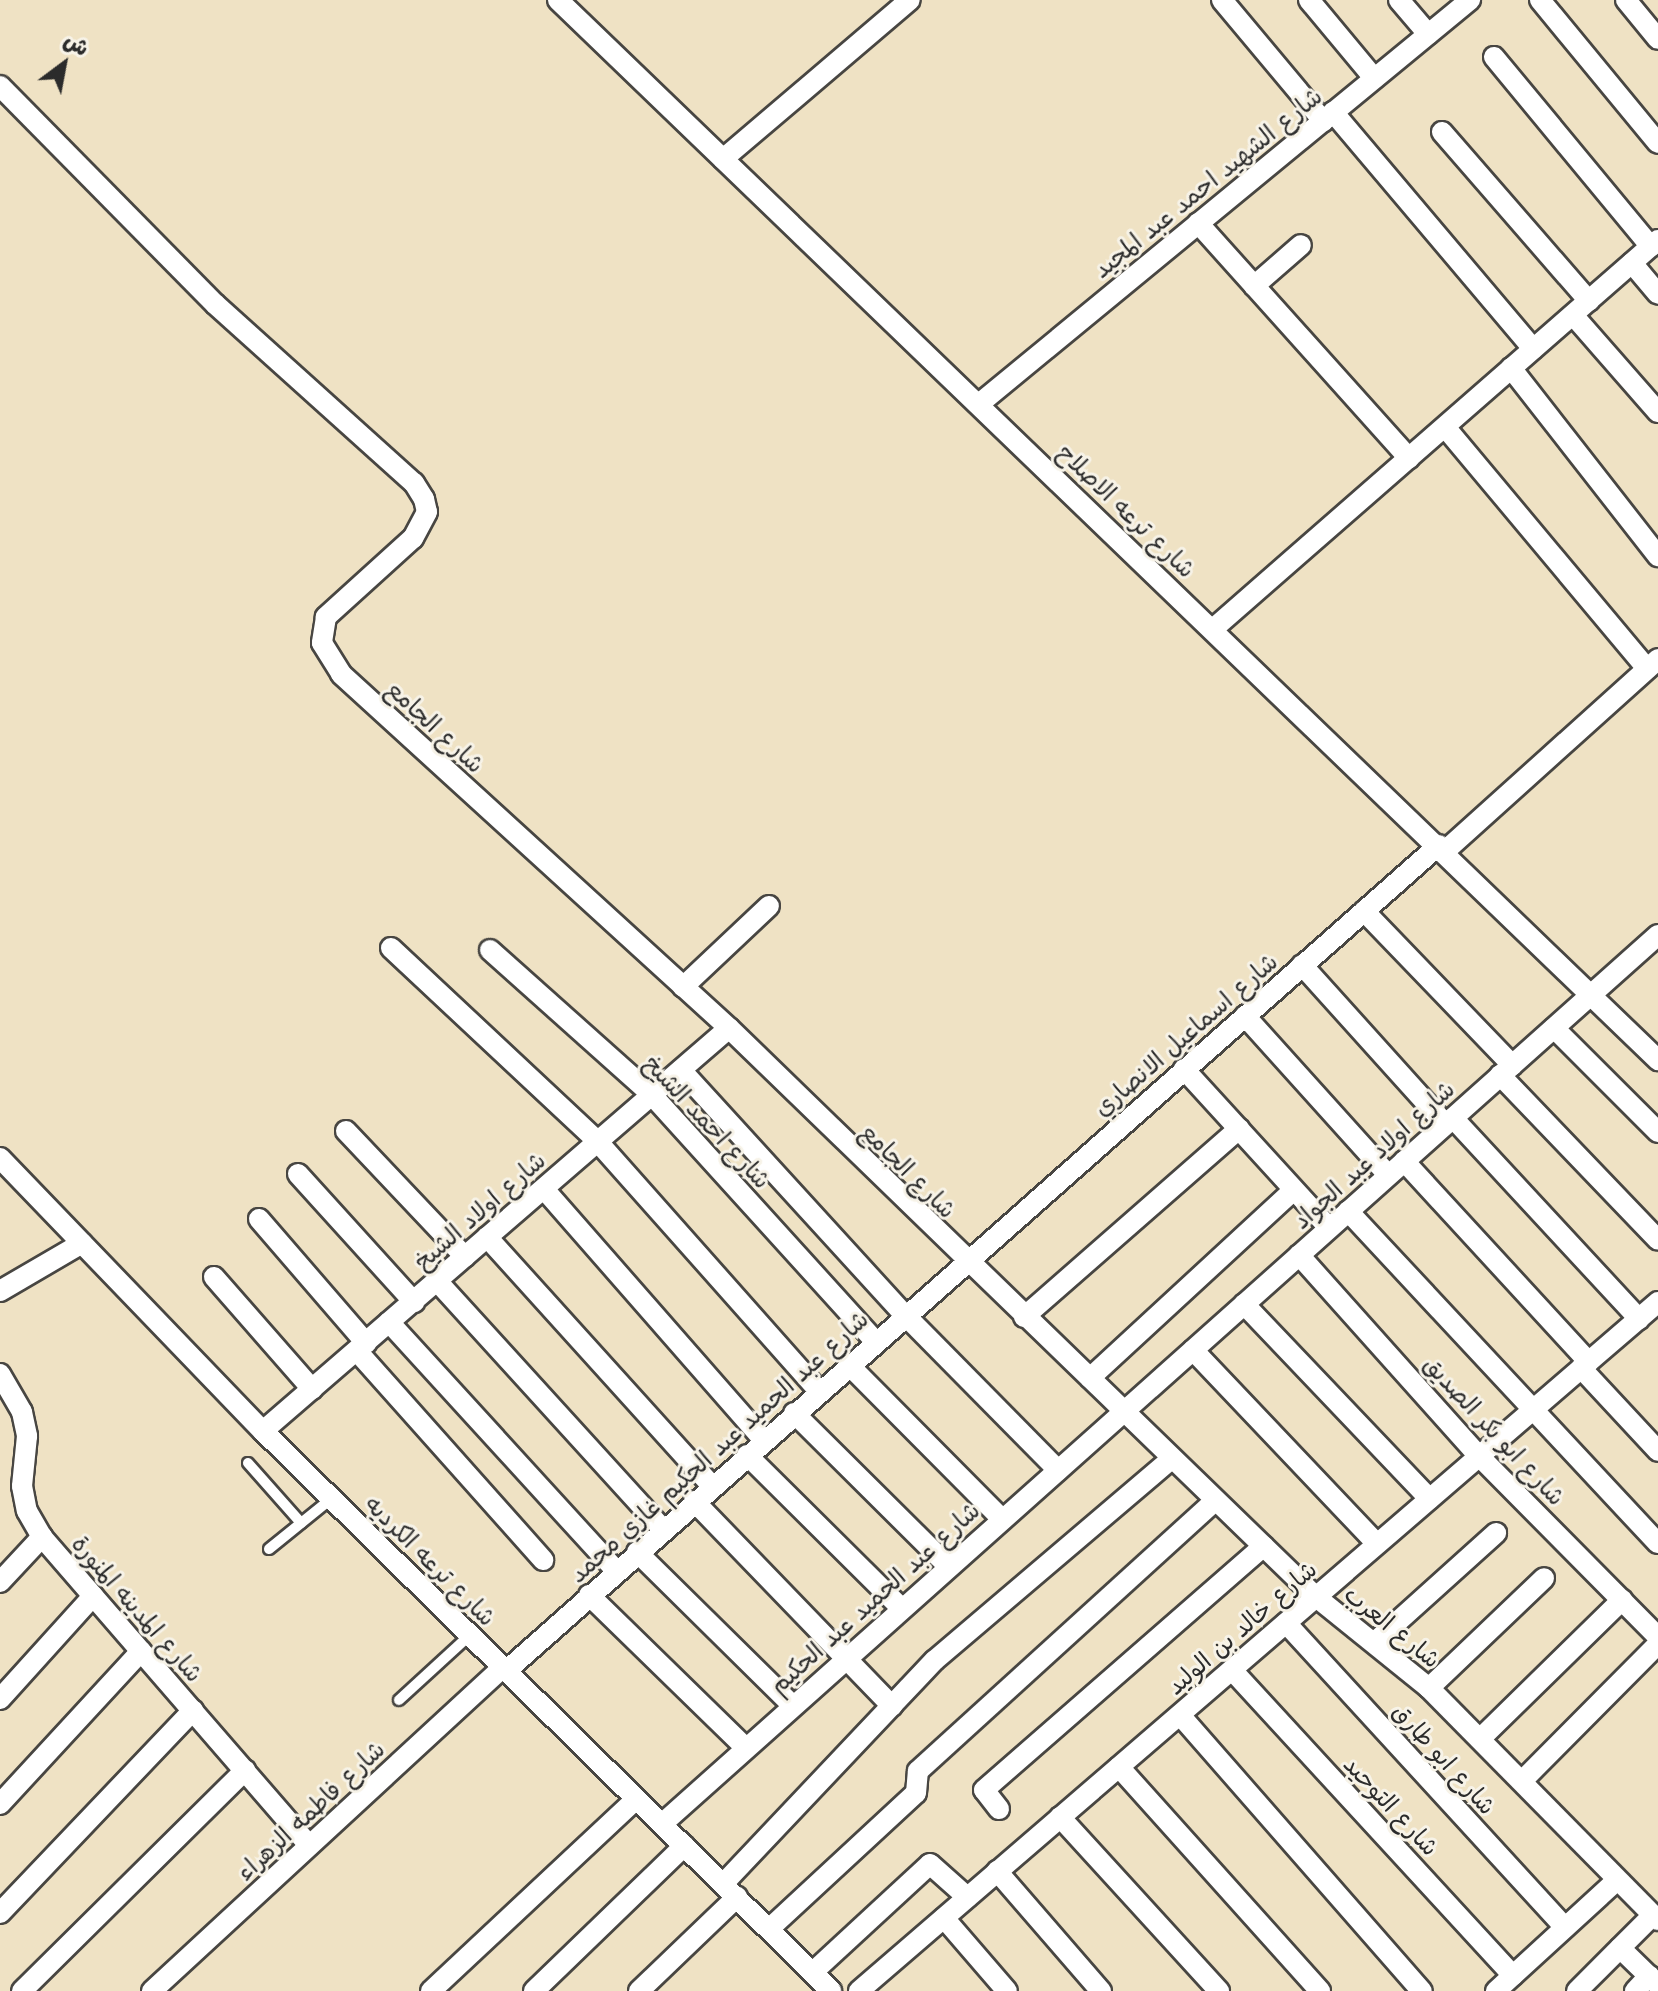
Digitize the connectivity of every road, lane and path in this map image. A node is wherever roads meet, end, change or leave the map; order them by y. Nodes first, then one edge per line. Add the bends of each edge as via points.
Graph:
1 (558, 0) edge
2 (910, 0) edge
3 (1222, 0) edge
4 (1309, 0) edge
5 (1399, 0) edge
6 (1470, 0) edge
7 (1540, 0) edge
8 (1626, 0) edge
9 (1428, 34) junction
10 (1658, 39) edge
11 (1494, 57) dead end
12 (1374, 78) junction
13 (0, 86) edge
14 (1328, 116) junction
15 (1442, 132) dead end
16 (1658, 143) edge
17 (723, 159) junction
18 (1198, 223) junction
19 (1654, 243) edge
20 (1301, 245) dead end
21 (1632, 263) junction
22 (1254, 286) junction
23 (1658, 294) edge
24 (1589, 301) junction
25 (1573, 315) junction
26 (1533, 349) junction
27 (1511, 368) junction
28 (979, 404) junction
29 (1658, 412) edge
30 (1445, 427) junction
31 (1409, 458) junction
32 (1658, 556) edge
33 (1213, 629) junction
34 (1652, 664) edge
35 (1442, 848) junction
36 (769, 906) dead end
37 (1364, 911) junction
38 (1658, 935) edge
39 (391, 948) dead end
40 (490, 950) dead end
41 (1302, 965) junction
42 (683, 987) junction
43 (1590, 995) junction
44 (1245, 1016) junction
45 (729, 1028) junction
46 (1554, 1028) junction
47 (1658, 1060) edge
48 (1184, 1069) junction
49 (681, 1070) junction
50 (1506, 1070) junction
51 (652, 1095) junction
52 (1449, 1121) junction
53 (1239, 1129) junction
54 (346, 1131) dead end
55 (1658, 1132) edge
56 (598, 1142) junction
57 (0, 1158) edge
58 (1396, 1168) junction
59 (298, 1174) dead end
60 (544, 1189) junction
61 (1294, 1190) junction
62 (1348, 1211) junction
63 (259, 1219) dead end
64 (1329, 1228) junction
65 (487, 1237) junction
66 (1658, 1240) edge
67 (82, 1243) junction
68 (1299, 1255) junction
69 (465, 1257) junction
70 (965, 1262) junction
71 (214, 1277) dead end
72 (437, 1281) junction
73 (0, 1291) edge
74 (414, 1302) junction
75 (1658, 1302) edge
76 (1244, 1304) junction
77 (905, 1315) junction
78 (1024, 1317) junction
79 (1639, 1319) junction
80 (389, 1322) junction
81 (875, 1341) junction
82 (361, 1347) junction
83 (1193, 1350) junction
84 (849, 1365) junction
85 (1585, 1365) junction
86 (0, 1374) edge
87 (1090, 1378) junction
88 (312, 1389) junction
89 (819, 1391) junction
90 (1123, 1411) junction
91 (1532, 1411) junction
92 (794, 1413) junction
93 (263, 1431) junction
94 (764, 1440) junction
95 (1658, 1451) edge
96 (747, 1455) junction
97 (1479, 1456) junction
98 (1172, 1458) junction
99 (248, 1463) dead end
100 (1058, 1470) junction
101 (712, 1486) junction
102 (332, 1498) junction
103 (1430, 1499) junction
104 (694, 1501) junction
105 (1215, 1501) junction
106 (1002, 1519) junction
107 (301, 1523) junction
108 (663, 1529) junction
109 (1496, 1533) dead end
110 (42, 1537) junction
111 (1658, 1543) edge
112 (1377, 1544) junction
113 (1264, 1546) junction
114 (269, 1549) dead end
115 (637, 1552) junction
116 (543, 1560) dead end
117 (948, 1566) junction
118 (616, 1571) junction
119 (1544, 1578) dead end
120 (0, 1582) edge
121 (589, 1595) junction
122 (93, 1596) junction
123 (1315, 1596) junction
124 (1622, 1600) junction
125 (900, 1607) junction
126 (1286, 1623) junction
127 (470, 1635) junction
128 (1658, 1637) edge
129 (1375, 1642) junction
130 (1658, 1644) edge
131 (141, 1651) junction
132 (844, 1657) junction
133 (504, 1669) junction
134 (1232, 1670) junction
135 (1429, 1688) junction
136 (0, 1699) edge
137 (399, 1700) dead end
138 (792, 1705) junction
139 (892, 1706) junction
140 (193, 1710) junction
141 (1180, 1715) junction
142 (1480, 1739) junction
143 (746, 1748) junction
144 (1119, 1767) junction
145 (245, 1770) junction
146 (1522, 1781) junction
147 (636, 1799) junction
148 (0, 1804) edge
149 (999, 1809) dead end
150 (1060, 1817) junction
151 (662, 1824) junction
152 (309, 1845) junction
153 (684, 1846) junction
154 (997, 1871) junction
155 (1616, 1881) junction
156 (730, 1891) junction
157 (967, 1897) junction
158 (0, 1913) edge
159 (944, 1918) junction
160 (1655, 1918) edge
161 (1565, 1928) junction
162 (769, 1929) junction
163 (1620, 1948) junction
164 (813, 1972) junction
165 (1513, 1976) junction
166 (1647, 1984) edge
167 (22, 1991) edge
168 (152, 1991) edge
169 (431, 1991) edge
170 (534, 1991) edge
171 (639, 1991) edge
172 (831, 1991) edge
173 (859, 1991) edge
174 (1007, 1991) edge
175 (1101, 1991) edge
176 (1219, 1991) edge
177 (1320, 1991) edge
178 (1422, 1991) edge
179 (1496, 1991) edge
180 (1577, 1991) edge

1 - 17 street, شارع ترعه الاصلاح
2 - 17 street
3 - 14 street
4 - 12 street
5 - 9 street
6 - 9 street, شارع الشهيد احمد عبد المجيد
7 - 16 street
8 - 10 street
9 - 12 street, شارع الشهيد احمد عبد المجيد
11 - 19 street
12 - 14 street, شارع الشهيد احمد عبد المجيد
13 - 42 street, شارع الجامع via 215,304 414,483 427,512 422,525 330,611 322,643 341,674
14 - 18 street, شارع الشهيد احمد عبد المجيد
14 - 26 street
15 - 24 street
17 - 28 street, شارع ترعه الاصلاح
18 - 22 street
18 - 28 street, شارع الشهيد احمد عبد المجيد
19 - 21 street
20 - 22 street
21 - 23 street
21 - 24 street
22 - 31 street
24 - 25 street
25 - 26 street
25 - 29 street
26 - 27 street
27 - 30 street
27 - 32 street
28 - 33 street, شارع ترعه الاصلاح
30 - 31 street
30 - 34 street
31 - 33 street
33 - 35 street, شارع ترعه الاصلاح
34 - 35 street, شارع اسماعيل الانصاري
35 - 37 street, شارع اسماعيل الانصاري
35 - 43 street, شارع ترعه الاصلاح
36 - 42 street
37 - 41 street, شارع اسماعيل الانصاري
37 - 50 street
38 - 43 street, شارع اولاد عبد الجواد
39 - 56 street
40 - 51 street, شارع احمد الشيخ
41 - 44 street, شارع اسماعيل الانصاري
41 - 52 street
42 - 45 street, شارع الجامع
43 - 46 street, شارع اولاد عبد الجواد
43 - 47 street, شارع ترعه الاصلاح
44 - 48 street, شارع اسماعيل الانصاري
44 - 58 street
45 - 49 street, شارع اولاد الشيخ
45 - 70 street, شارع الجامع
46 - 50 street, شارع اولاد عبد الجواد
46 - 55 street
48 - 53 street
48 - 70 street, شارع اسماعيل الانصاري
49 - 51 street, شارع اولاد الشيخ
49 - 77 street
50 - 52 street, شارع اولاد عبد الجواد
50 - 66 street
51 - 56 street, شارع اولاد الشيخ
51 - 81 street, شارع احمد الشيخ
52 - 58 street, شارع اولاد عبد الجواد
52 - 79 street
53 - 61 street
53 - 78 street
54 - 69 street
56 - 60 street, شارع اولاد الشيخ
56 - 89 street
57 - 67 street, شارع ترعه الكرديه
58 - 62 street, شارع اولاد عبد الجواد
58 - 85 street
59 - 74 street
60 - 65 street, شارع اولاد الشيخ
60 - 94 street
61 - 64 street
61 - 87 street
62 - 64 street, شارع اولاد عبد الجواد
62 - 91 street
63 - 82 street
64 - 68 street, شارع اولاد عبد الجواد
65 - 69 street, شارع اولاد الشيخ
65 - 101 street
67 - 73 street
67 - 93 street, شارع ترعه الكرديه
68 - 76 street, شارع اولاد عبد الجواد
68 - 97 street, شارع ابو بكر الصديق
69 - 72 street, شارع اولاد الشيخ
70 - 77 street, شارع عبد الحميد عبد الحكيم غازي محمد
70 - 78 street, شارع الجامع
71 - 88 street
72 - 74 street, شارع اولاد الشيخ
72 - 108 street
74 - 80 street, شارع اولاد الشيخ
75 - 79 street, شارع خالد بن الوليد
76 - 83 street, شارع اولاد عبد الجواد
76 - 103 street
77 - 81 street, شارع عبد الحميد عبد الحكيم غازي محمد
77 - 100 street
78 - 87 street, شارع الجامع
79 - 85 street, شارع خالد بن الوليد
80 - 82 street, شارع اولاد الشيخ
80 - 118 street
81 - 84 street, شارع عبد الحميد عبد الحكيم غازي محمد
82 - 88 street, شارع اولاد الشيخ
82 - 116 street
83 - 90 street, شارع اولاد عبد الجواد
83 - 112 street
84 - 89 street, شارع عبد الحميد عبد الحكيم غازي محمد
84 - 106 street
85 - 91 street, شارع خالد بن الوليد
85 - 95 street
86 - 110 street, شارع المدينه المنورة via 22,1412 27,1436 22,1486 27,1511
87 - 90 street, شارع العرب
88 - 93 street, شارع اولاد الشيخ
89 - 92 street, شارع عبد الحميد عبد الحكيم غازي محمد
90 - 98 street, شارع العرب
90 - 100 street, شارع عبد الحميد عبد الحكيم
91 - 97 street, شارع خالد بن الوليد
91 - 111 street
92 - 94 street, شارع عبد الحميد عبد الحكيم غازي محمد
92 - 117 street
93 - 102 street, شارع ترعه الكرديه
94 - 96 street, شارع عبد الحميد عبد الحكيم غازي محمد
96 - 101 street, شارع عبد الحميد عبد الحكيم غازي محمد
96 - 125 street
97 - 103 street, شارع خالد بن الوليد
97 - 124 street, شارع ابو بكر الصديق
98 - 105 street, شارع العرب
98 - 139 street via 935,1660
99 - 107 lane
100 - 106 street, شارع عبد الحميد عبد الحكيم
101 - 104 street, شارع عبد الحميد عبد الحكيم غازي محمد
102 - 107 lane
102 - 127 street, شارع ترعه الكرديه
103 - 112 street, شارع خالد بن الوليد
104 - 108 street, شارع عبد الحميد عبد الحكيم غازي محمد
104 - 132 street
105 - 113 street, شارع العرب
105 - 162 street via 916,1777 916,1793
106 - 117 street, شارع عبد الحميد عبد الحكيم
107 - 114 lane
108 - 115 street, شارع عبد الحميد عبد الحكيم غازي محمد
109 - 129 street
110 - 120 street
110 - 122 street, شارع المدينه المنورة
112 - 123 street, شارع خالد بن الوليد
113 - 123 street, شارع العرب
113 - 149 street via 984,1790
115 - 118 street, شارع عبد الحميد عبد الحكيم غازي محمد
115 - 138 street
117 - 125 street, شارع عبد الحميد عبد الحكيم
118 - 121 street, شارع عبد الحميد عبد الحكيم غازي محمد
119 - 135 street
121 - 133 street, شارع عبد الحميد عبد الحكيم غازي محمد
121 - 143 street
122 - 131 street, شارع المدينه المنورة
122 - 136 street
123 - 126 street, شارع خالد بن الوليد
123 - 129 street, شارع العرب
124 - 128 street, شارع ابو بكر الصديق
124 - 142 street
125 - 132 street, شارع عبد الحميد عبد الحكيم
126 - 134 street, شارع خالد بن الوليد
126 - 161 street, شارع ابو طارق
127 - 133 street, شارع ترعه الكرديه
127 - 137 lane
129 - 135 street, شارع العرب
130 - 146 street
131 - 140 street, شارع المدينه المنورة
131 - 148 street
132 - 138 street, شارع عبد الحميد عبد الحكيم
132 - 139 street
133 - 147 street, شارع ترعه الكرديه
133 - 152 street, شارع فاطمه الزهراء
134 - 141 street, شارع خالد بن الوليد
134 - 165 street, شارع التوحيد
135 - 142 street, شارع العرب
138 - 143 street, شارع عبد الحميد عبد الحكيم
139 - 156 street
140 - 145 street, شارع المدينه المنورة
140 - 158 street
141 - 144 street, شارع خالد بن الوليد
141 - 178 street
142 - 146 street, شارع العرب
143 - 151 street, شارع عبد الحميد عبد الحكيم
144 - 150 street, شارع خالد بن الوليد
144 - 177 street
145 - 152 street, شارع المدينه المنورة
145 - 167 street
146 - 155 street, شارع العرب
147 - 151 street, شارع ترعه الكرديه
147 - 169 street
150 - 154 street, شارع خالد بن الوليد
150 - 176 street
151 - 153 street, شارع ترعه الكرديه
152 - 168 street, شارع فاطمه الزهراء
153 - 156 street, شارع ترعه الكرديه
153 - 170 street
154 - 157 street, شارع خالد بن الوليد
154 - 175 street
155 - 160 street, شارع العرب
155 - 161 street
156 - 162 street, شارع ترعه الكرديه
156 - 171 street
157 - 159 street, شارع خالد بن الوليد
157 - 164 street via 931,1863
159 - 173 street, شارع خالد بن الوليد
159 - 174 street
160 - 163 street
161 - 165 street
162 - 164 street, شارع ترعه الكرديه
163 - 166 street
163 - 180 street
164 - 172 street, شارع ترعه الكرديه
165 - 179 street

